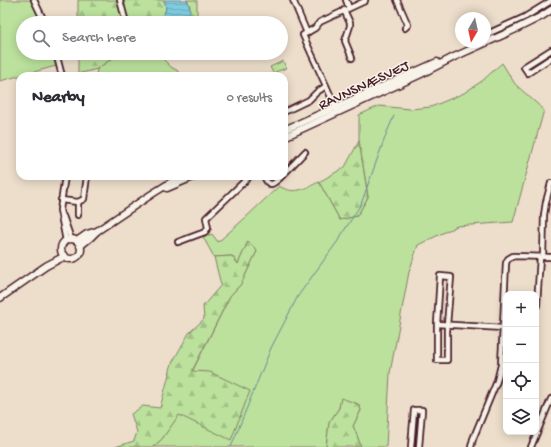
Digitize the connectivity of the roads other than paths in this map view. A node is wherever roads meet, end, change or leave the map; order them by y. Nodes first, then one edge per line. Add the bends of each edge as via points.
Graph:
1 (34, 0) edge
2 (120, 0) edge
3 (293, 0) edge
4 (346, 0) edge
5 (365, 0) edge
6 (398, 0) edge
7 (551, 1) edge
8 (349, 8) junction
9 (344, 10) junction
10 (551, 10) edge
11 (42, 16) edge
12 (124, 16) edge
13 (405, 28) dead end
14 (491, 32) joint
15 (307, 33) junction
16 (494, 39) junction
17 (549, 51) edge
18 (350, 56) dead end
19 (551, 58) edge
20 (58, 60) edge
21 (61, 72) edge
22 (326, 86) junction
23 (288, 110) edge
24 (337, 110) junction
25 (288, 128) edge
26 (288, 135) edge
27 (305, 152) dead end
28 (288, 170) edge
29 (64, 180) edge
30 (86, 180) edge
31 (175, 180) edge
32 (185, 180) edge
33 (246, 180) edge
34 (266, 180) edge
35 (278, 180) edge
36 (551, 183) edge
37 (152, 194) junction
38 (61, 200) junction
39 (78, 202) junction
40 (78, 215) dead end
41 (73, 242) junction
42 (178, 242) dead end
43 (64, 254) junction
44 (541, 257) junction
45 (551, 257) edge
46 (538, 291) edge
47 (0, 298) edge
48 (437, 324) junction
49 (447, 325) junction
50 (503, 327) edge
51 (503, 328) joint
52 (551, 399) edge
53 (546, 412) junction
54 (551, 414) edge
55 (411, 447) edge
56 (419, 447) edge
57 (471, 447) edge
58 (531, 447) edge

1 - 11 street
2 - 12 street
3 - 15 street
4 - 8 street
5 - 8 street
6 - 13 street via 408,25
7 - 14 street via 525,17
8 - 9 street
9 - 15 street via 320,22
9 - 18 street via 350,23 345,41
10 - 16 main road, RAVNSNÆSVEJ
14 - 16 street
15 - 22 street via 303,35
16 - 24 main road, RAVNSNÆSVEJ
17 - 19 street
17 - 19 street via 524,67 528,73
20 - 21 street
22 - 23 street, RAVNSNÆSVEJ via 309,100
22 - 24 street
24 - 25 main road, RAVNSNÆSVEJ
24 - 26 main road, RAVNSNÆSVEJ
27 - 28 street
29 - 38 street
30 - 39 street via 84,199
31 - 37 main road
32 - 37 main road
33 - 42 street via 206,218 208,228 205,232
34 - 35 street via 269,184
36 - 44 street via 544,215
37 - 41 main road via 90,238
38 - 39 street
38 - 41 street via 61,208
39 - 40 street
41 - 43 main road via 62,246
41 - 43 main road via 81,251 78,256 68,258
43 - 47 main road
44 - 45 street
44 - 46 street
44 - 50 street via 513,256 508,259
48 - 49 street
48 - 49 street via 437,360 447,360
48 - 49 street via 440,276 451,277
49 - 51 street
51 - 57 street via 501,365 497,381
52 - 53 street
53 - 54 street
53 - 58 street
55 - 56 street via 414,410 422,410

